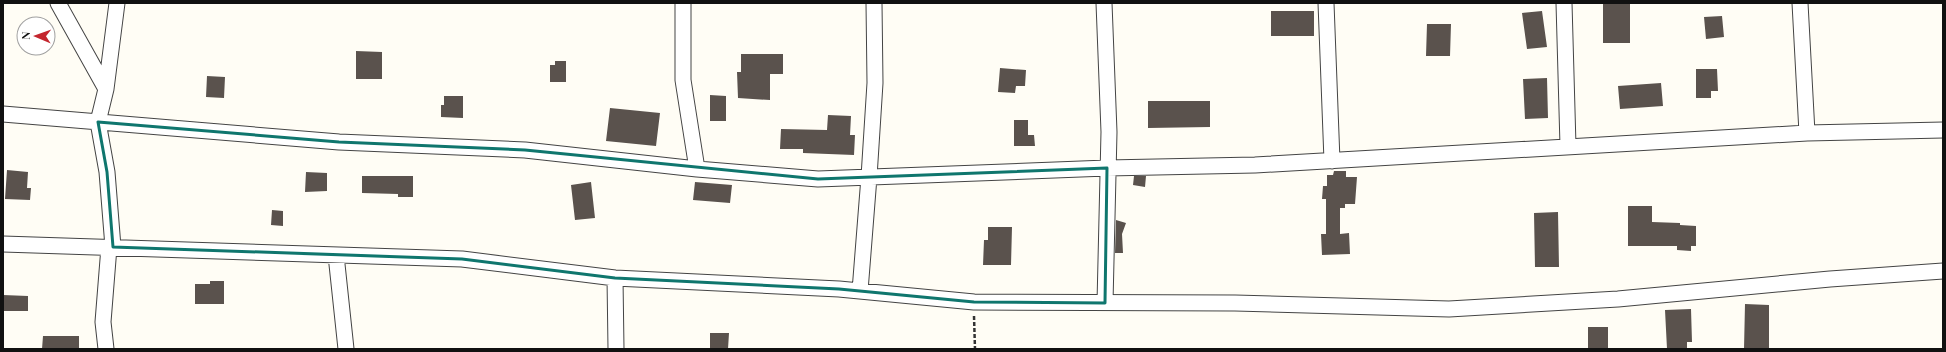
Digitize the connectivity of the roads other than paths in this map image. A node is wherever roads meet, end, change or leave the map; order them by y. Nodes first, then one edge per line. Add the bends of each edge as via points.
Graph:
1 (58, 3) edge
2 (117, 3) edge
3 (684, 3) edge
4 (874, 3) edge
5 (1104, 3) edge
6 (1326, 3) edge
7 (1564, 3) edge
8 (1800, 3) edge
9 (106, 89) junction
10 (3, 114) edge
11 (98, 122) junction
12 (1943, 130) edge
13 (1807, 133) junction
14 (1568, 146) junction
15 (1332, 160) junction
16 (1107, 168) junction
17 (696, 169) junction
18 (869, 177) junction
19 (3, 244) edge
20 (111, 247) junction
21 (336, 255) junction
22 (1943, 271) edge
23 (615, 278) junction
24 (860, 291) junction
25 (1105, 303) junction
26 (106, 349) edge
27 (346, 349) edge
28 (616, 349) edge

1 - 9 street
2 - 9 street
3 - 17 street via 683,80
4 - 18 street via 875,83
5 - 16 street via 1109,132
6 - 15 street
7 - 14 street
8 - 13 street
9 - 11 street
10 - 11 street
11 - 17 street via 339,142 525,150
11 - 20 street via 108,178
12 - 13 street
13 - 14 street
14 - 15 street
15 - 16 street via 1255,165
16 - 18 street
16 - 25 street
17 - 18 street via 818,179
18 - 24 street
19 - 20 street
20 - 21 street
20 - 26 street via 103,322
21 - 23 street via 462,259
21 - 27 street
22 - 25 street via 1618,299 1449,308
23 - 24 street
23 - 28 street
24 - 25 street via 974,302

